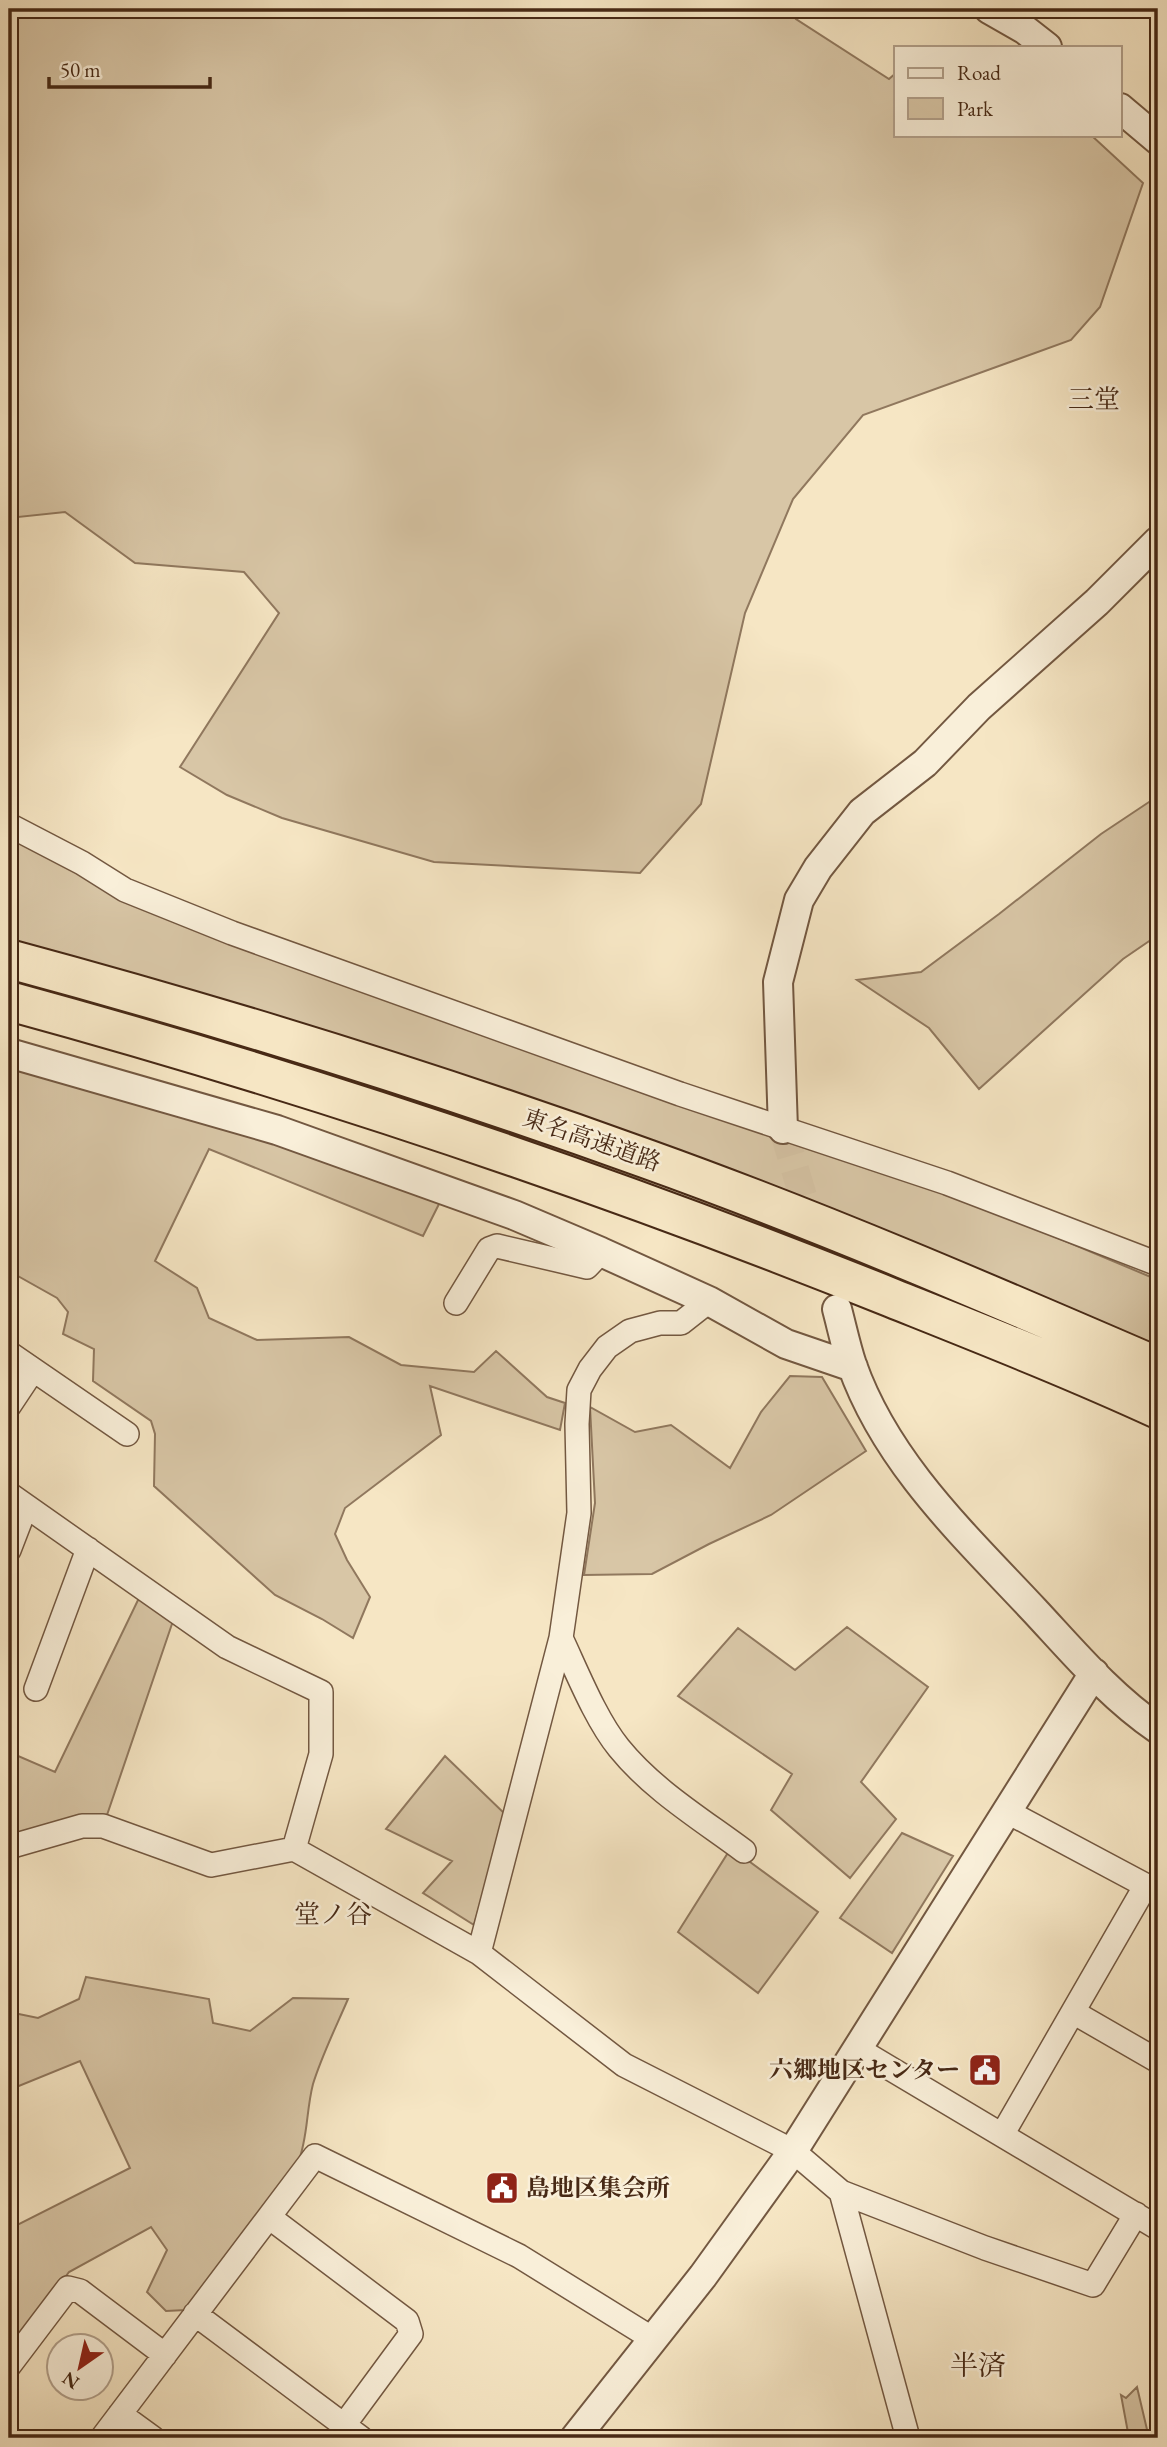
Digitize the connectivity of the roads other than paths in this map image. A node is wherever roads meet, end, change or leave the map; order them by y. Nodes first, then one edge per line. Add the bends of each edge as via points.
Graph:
1 (989, 9) edge
2 (1046, 46) edge
3 (1122, 110) edge
4 (1158, 140) edge
5 (1158, 541) edge
6 (9, 825) edge
7 (9, 958) edge
8 (9, 1001) edge
9 (9, 1053) edge
10 (783, 1129) junction
11 (601, 1252) junction
12 (1158, 1264) edge
13 (709, 1301) junction
14 (456, 1303) dead end
15 (837, 1309) tunnel mouth
16 (9, 1353) edge
17 (853, 1367) junction
18 (1158, 1367) edge
19 (33, 1370) junction
20 (9, 1406) edge
21 (1158, 1409) edge
22 (127, 1434) dead end
23 (17, 1500) edge
24 (88, 1549) junction
25 (9, 1550) edge
26 (561, 1638) junction
27 (1094, 1673) junction
28 (36, 1689) dead end
29 (1158, 1729) edge
30 (1006, 1811) junction
31 (9, 1847) edge
32 (295, 1849) junction
33 (744, 1851) dead end
34 (1152, 1888) edge
35 (479, 1953) junction
36 (1073, 2012) junction
37 (856, 2048) junction
38 (1158, 2061) edge
39 (1002, 2135) junction
40 (793, 2151) junction
41 (841, 2192) junction
42 (1136, 2214) junction
43 (269, 2217) junction
44 (1158, 2228) edge
45 (195, 2315) junction
46 (653, 2339) junction
47 (165, 2355) junction
48 (9, 2366) edge
49 (120, 2414) junction
50 (352, 2432) edge
51 (102, 2438) edge
52 (153, 2438) edge
53 (575, 2438) edge
54 (908, 2438) edge

1 - 2 street
3 - 4 street
5 - 10 street via 925,763 862,812 818,868 799,900 778,982
6 - 10 street via 125,890 232,933
7 - 18 highway, 東名高速道路 via 387,1070 648,1159
8 - 21 highway, 東名高速道路 via 346,1101 624,1194 1065,1367
9 - 11 street via 277,1130 514,1215
10 - 12 street via 947,1183
11 - 13 street
11 - 14 street via 587,1267 498,1246 489,1249
13 - 17 street via 786,1343
13 - 26 street via 681,1323 630,1331 607,1347 579,1390 579,1513
15 - 17 street
16 - 19 street
17 - 27 street via 879,1423 936,1505
19 - 20 street
19 - 22 street
23 - 24 street
23 - 25 street
24 - 28 street
24 - 32 street via 227,1647 321,1692 321,1754
26 - 33 street via 617,1747 648,1780
26 - 35 street
27 - 29 street via 1130,1710
27 - 30 street
30 - 34 street
30 - 37 street
31 - 32 street via 82,1826 103,1826 211,1865
32 - 35 street
34 - 36 street
35 - 40 street via 624,2065
36 - 38 street
36 - 39 street
37 - 39 street
37 - 40 street
39 - 42 street
40 - 41 street
40 - 46 street
41 - 42 street via 1093,2285
41 - 54 street
42 - 44 street
43 - 45 street
43 - 46 street via 315,2157 519,2256
43 - 50 street via 407,2321 411,2334
45 - 47 street
45 - 50 street
46 - 53 street
47 - 48 street via 80,2291 68,2288
47 - 49 street
49 - 51 street
49 - 52 street

